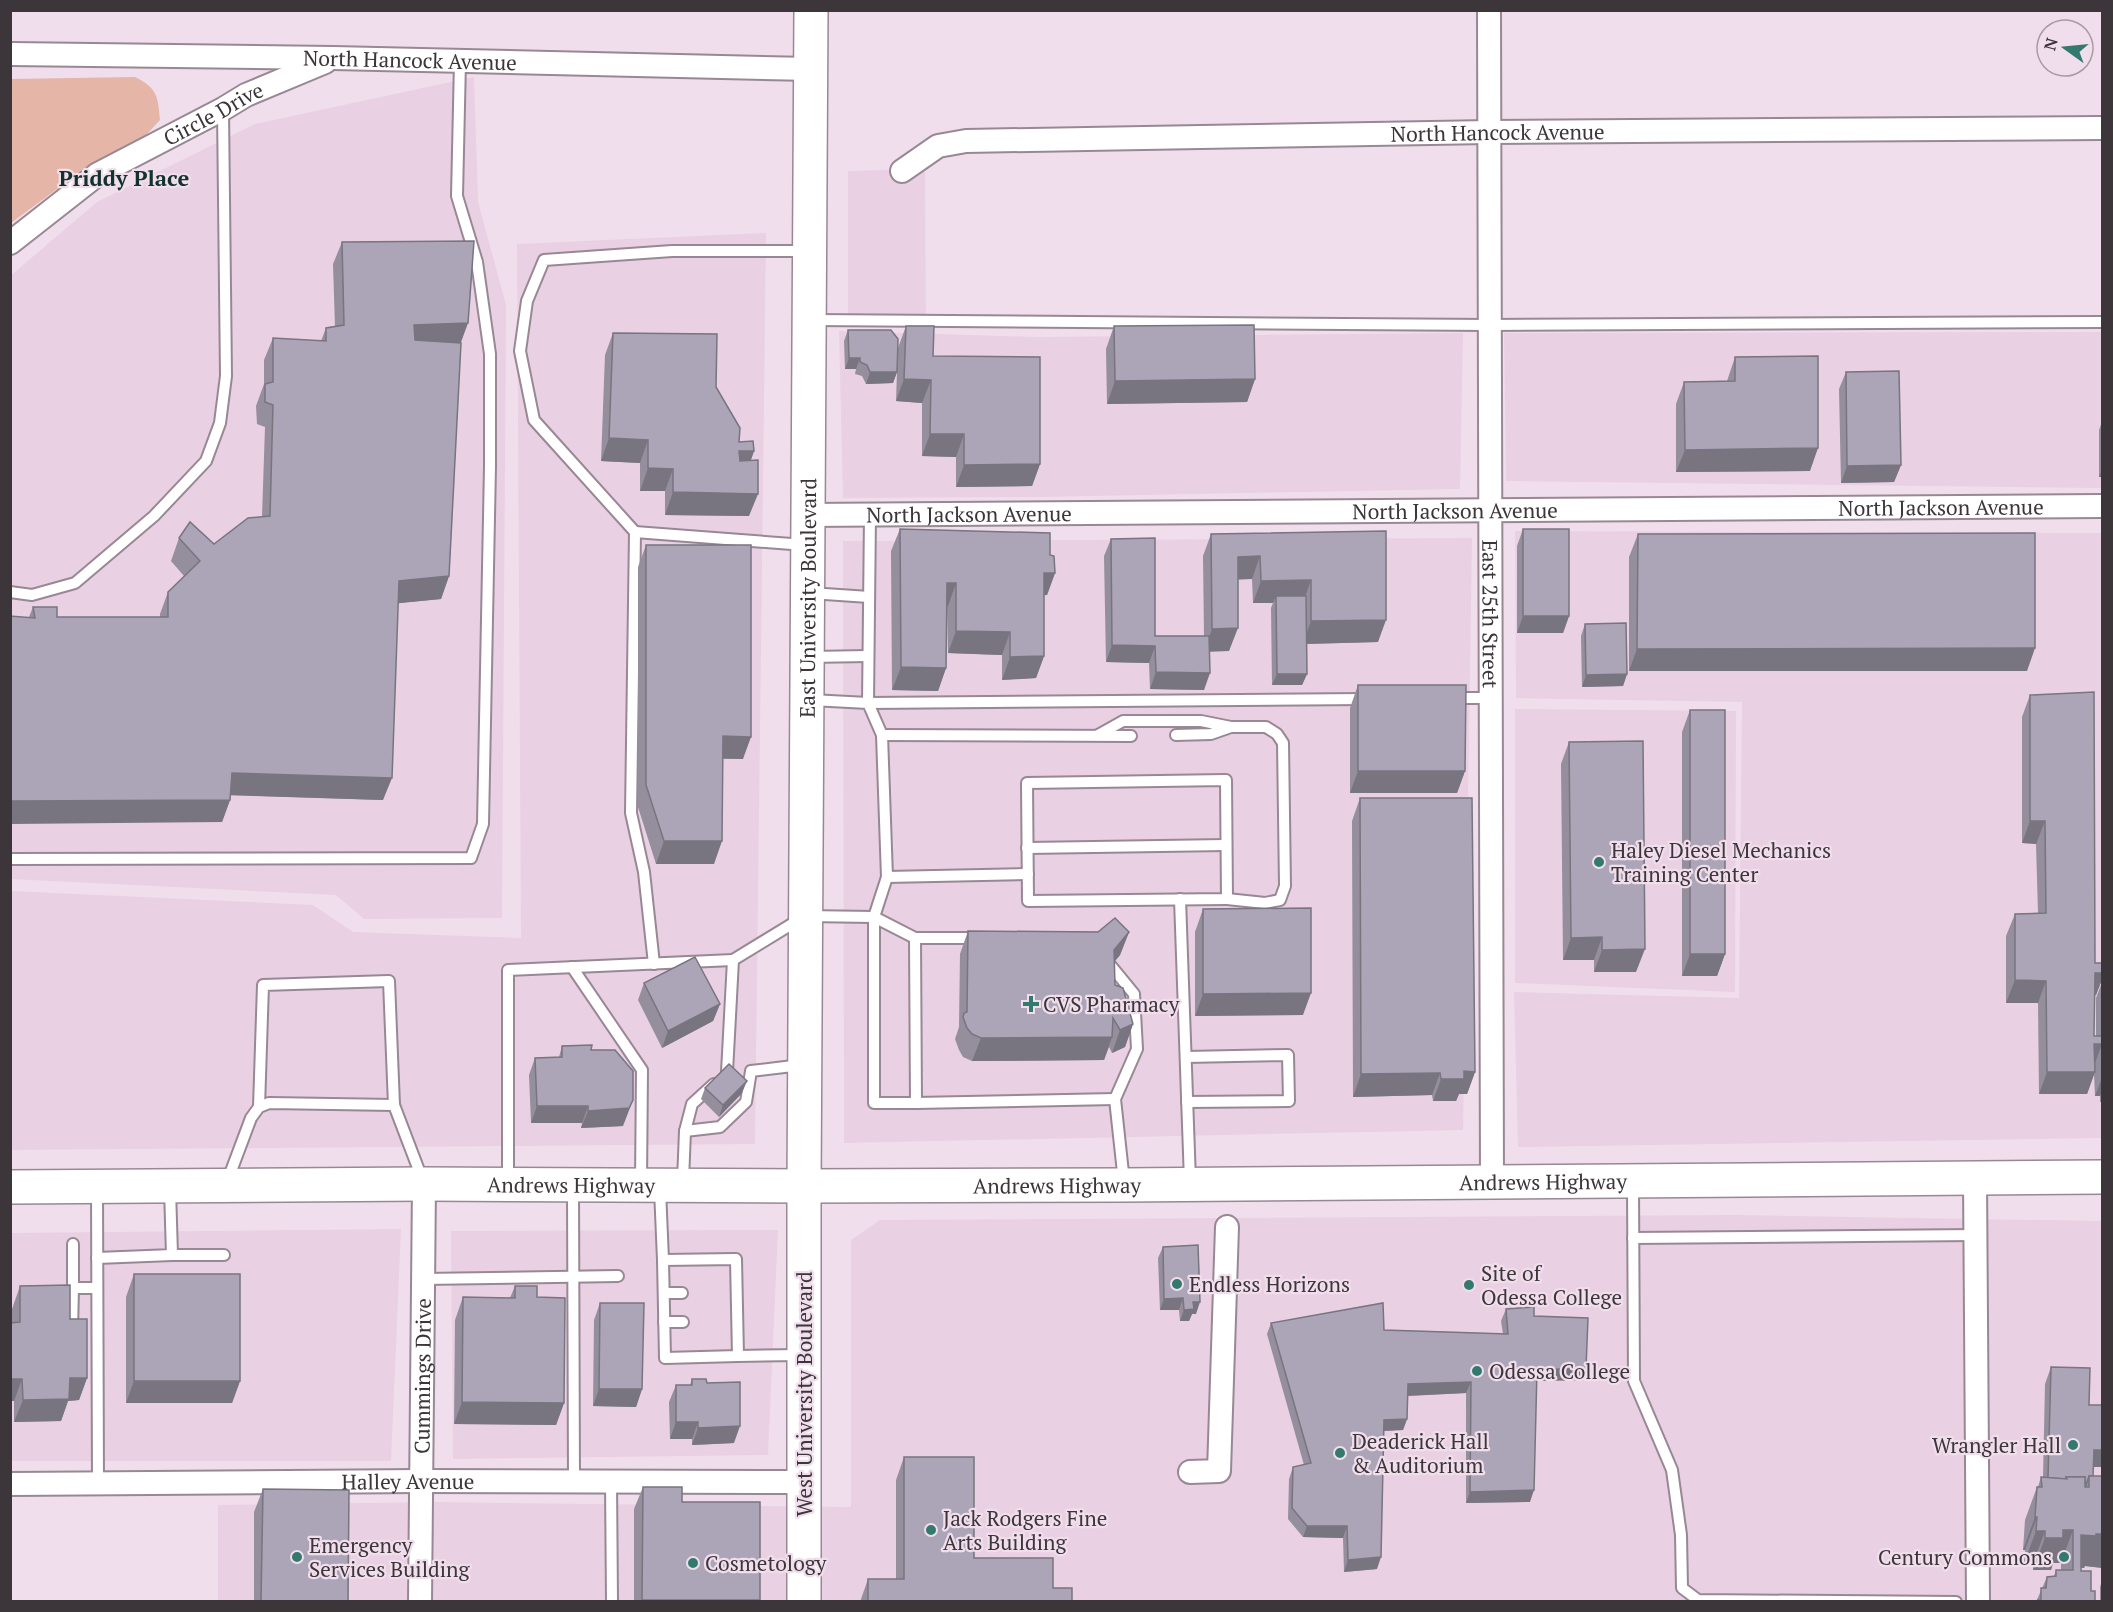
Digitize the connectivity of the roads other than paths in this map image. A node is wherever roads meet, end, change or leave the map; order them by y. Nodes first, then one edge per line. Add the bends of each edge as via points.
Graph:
1 (811, 10) edge
2 (1488, 10) edge
3 (10, 54) edge
4 (333, 58) junction
5 (460, 61) junction
6 (810, 69) junction
7 (223, 110) junction
8 (2103, 128) edge
9 (1489, 132) junction
10 (902, 171) dead end
11 (10, 243) edge
12 (810, 251) junction
13 (809, 320) junction
14 (2103, 322) edge
15 (1490, 325) junction
16 (2103, 506) edge
17 (1491, 510) junction
18 (870, 515) junction
19 (807, 530) junction
20 (635, 532) junction
21 (10, 592) edge
22 (807, 593) junction
23 (869, 597) junction
24 (868, 656) junction
25 (807, 657) junction
26 (1443, 698) edge
27 (1491, 698) junction
28 (1383, 699) edge
29 (806, 700) junction
30 (867, 703) junction
31 (1231, 727) junction
32 (882, 735) junction
33 (1096, 735) junction
34 (1176, 735) dead end
35 (1131, 736) dead end
36 (1226, 845) junction
37 (1028, 848) junction
38 (10, 859) edge
39 (1028, 874) junction
40 (887, 877) junction
41 (1180, 899) junction
42 (1227, 900) junction
43 (805, 916) junction
44 (874, 917) junction
45 (915, 938) junction
46 (993, 938) edge
47 (733, 960) junction
48 (654, 964) junction
49 (1111, 966) edge
50 (573, 967) junction
51 (1186, 1057) junction
52 (804, 1065) junction
53 (739, 1071) junction
54 (1115, 1099) junction
55 (1187, 1102) junction
56 (916, 1103) junction
57 (394, 1105) junction
58 (259, 1107) junction
59 (685, 1131) junction
60 (2103, 1177) edge
61 (1976, 1178) junction
62 (1633, 1182) junction
63 (1492, 1183) junction
64 (424, 1184) junction
65 (1190, 1184) junction
66 (170, 1185) junction
67 (226, 1185) junction
68 (508, 1185) junction
69 (573, 1185) junction
70 (661, 1185) junction
71 (1124, 1185) junction
72 (10, 1186) edge
73 (97, 1186) junction
74 (804, 1186) junction
75 (1227, 1227) dead end
76 (1976, 1235) junction
77 (1633, 1238) junction
78 (73, 1244) dead end
79 (172, 1255) junction
80 (224, 1255) dead end
81 (97, 1258) junction
82 (663, 1260) junction
83 (618, 1276) dead end
84 (573, 1277) junction
85 (423, 1280) junction
86 (73, 1288) junction
87 (97, 1288) junction
88 (664, 1293) junction
89 (682, 1293) dead end
90 (664, 1322) junction
91 (683, 1322) dead end
92 (72, 1331) edge
93 (804, 1355) junction
94 (738, 1356) junction
95 (1190, 1472) dead end
96 (421, 1481) junction
97 (574, 1481) junction
98 (611, 1481) junction
99 (804, 1482) junction
100 (98, 1483) junction
101 (10, 1484) edge
102 (420, 1602) edge
103 (612, 1602) edge
104 (804, 1602) edge
105 (1956, 1602) edge
106 (1978, 1602) edge

1 - 6 main road, East University Boulevard
2 - 9 street, East 25th Street
3 - 4 street, North Hancock Avenue
4 - 5 street, North Hancock Avenue
4 - 7 street, Circle Drive via 246,95
5 - 6 street, North Hancock Avenue
5 - 38 lane via 457,196 477,262 490,354 483,824 471,858
6 - 12 main road, East University Boulevard
7 - 11 street, Circle Drive via 98,174
7 - 21 lane via 226,376 220,423 206,461 154,516 75,583 32,595
8 - 9 street, North Hancock Avenue
9 - 10 street, North Hancock Avenue via 966,141 938,146
9 - 15 street, East 25th Street
12 - 13 main road, East University Boulevard
12 - 20 lane via 672,251 544,260 527,301 520,351 534,420
13 - 15 lane
13 - 19 main road, East University Boulevard
14 - 15 lane
15 - 17 street, East 25th Street
16 - 17 street, North Jackson Avenue
17 - 18 street, North Jackson Avenue
17 - 27 street, East 25th Street
18 - 19 street, North Jackson Avenue
18 - 23 lane
19 - 20 lane
19 - 22 main road, East University Boulevard
20 - 48 lane via 631,813 644,872
22 - 23 lane
22 - 25 main road, East University Boulevard
23 - 24 lane
24 - 25 lane
24 - 30 lane
25 - 29 main road, East University Boulevard
26 - 27 lane
27 - 63 street, East 25th Street
28 - 30 lane
29 - 30 lane
29 - 43 main road, East University Boulevard
30 - 32 lane
31 - 33 lane via 1201,721 1123,721
31 - 34 lane via 1211,734
31 - 42 lane via 1266,727 1283,743 1285,886 1280,900
32 - 33 lane
32 - 40 lane
33 - 35 lane
36 - 37 lane
36 - 37 lane via 1226,780 1026,783
36 - 42 lane
37 - 39 lane
39 - 40 lane
39 - 41 lane via 1028,901
40 - 44 lane
41 - 42 lane
41 - 51 lane
43 - 44 lane
43 - 47 lane
43 - 52 main road, East University Boulevard
44 - 45 lane
44 - 56 lane via 874,1104
45 - 46 lane
45 - 56 lane
47 - 48 lane
47 - 53 lane
48 - 50 lane
49 - 54 lane via 1134,994 1137,1049
50 - 68 lane via 508,970
50 - 70 lane via 642,1070
51 - 55 lane
51 - 55 lane via 1288,1055 1289,1101
52 - 53 lane
52 - 74 main road, East University Boulevard
53 - 59 lane via 692,1104
53 - 59 lane via 746,1102 720,1127
54 - 56 lane
54 - 71 lane
55 - 65 lane
57 - 58 lane via 269,1103
57 - 58 lane via 389,981 263,985
57 - 64 lane
58 - 67 lane via 251,1118
59 - 70 lane
60 - 61 main road, Andrews Highway
61 - 62 main road, Andrews Highway
61 - 76 street
62 - 63 main road, Andrews Highway
62 - 77 lane
63 - 65 main road, Andrews Highway
64 - 67 main road, Andrews Highway
64 - 68 main road, Andrews Highway
64 - 85 street, Cummings Drive
65 - 71 main road, Andrews Highway
66 - 67 main road, Andrews Highway
66 - 73 main road, Andrews Highway
66 - 79 lane
68 - 69 main road, Andrews Highway
69 - 70 main road, Andrews Highway
69 - 84 lane
70 - 74 main road, Andrews Highway
70 - 82 lane
71 - 74 main road, Andrews Highway
72 - 73 main road, Andrews Highway
73 - 81 lane
74 - 93 main road, West University Boulevard
75 - 95 street via 1219,1471
76 - 77 lane
76 - 106 street
77 - 105 lane via 1634,1381 1672,1470 1681,1535 1682,1588 1698,1600
78 - 86 lane
79 - 80 lane
79 - 81 lane
81 - 87 lane
82 - 88 lane
82 - 94 lane via 736,1259 733,1292
83 - 84 lane
84 - 85 lane
84 - 97 lane
85 - 96 street, Cummings Drive
86 - 87 lane
86 - 92 lane
87 - 100 lane
88 - 89 lane
88 - 90 lane
90 - 91 lane
90 - 94 lane via 665,1358
93 - 94 lane
93 - 99 main road, West University Boulevard
96 - 97 street, Halley Avenue
96 - 100 street, Halley Avenue
96 - 102 street, Cummings Drive
97 - 98 street, Halley Avenue
98 - 99 street, Halley Avenue
98 - 103 lane
99 - 104 main road, West University Boulevard
100 - 101 street, Halley Avenue

